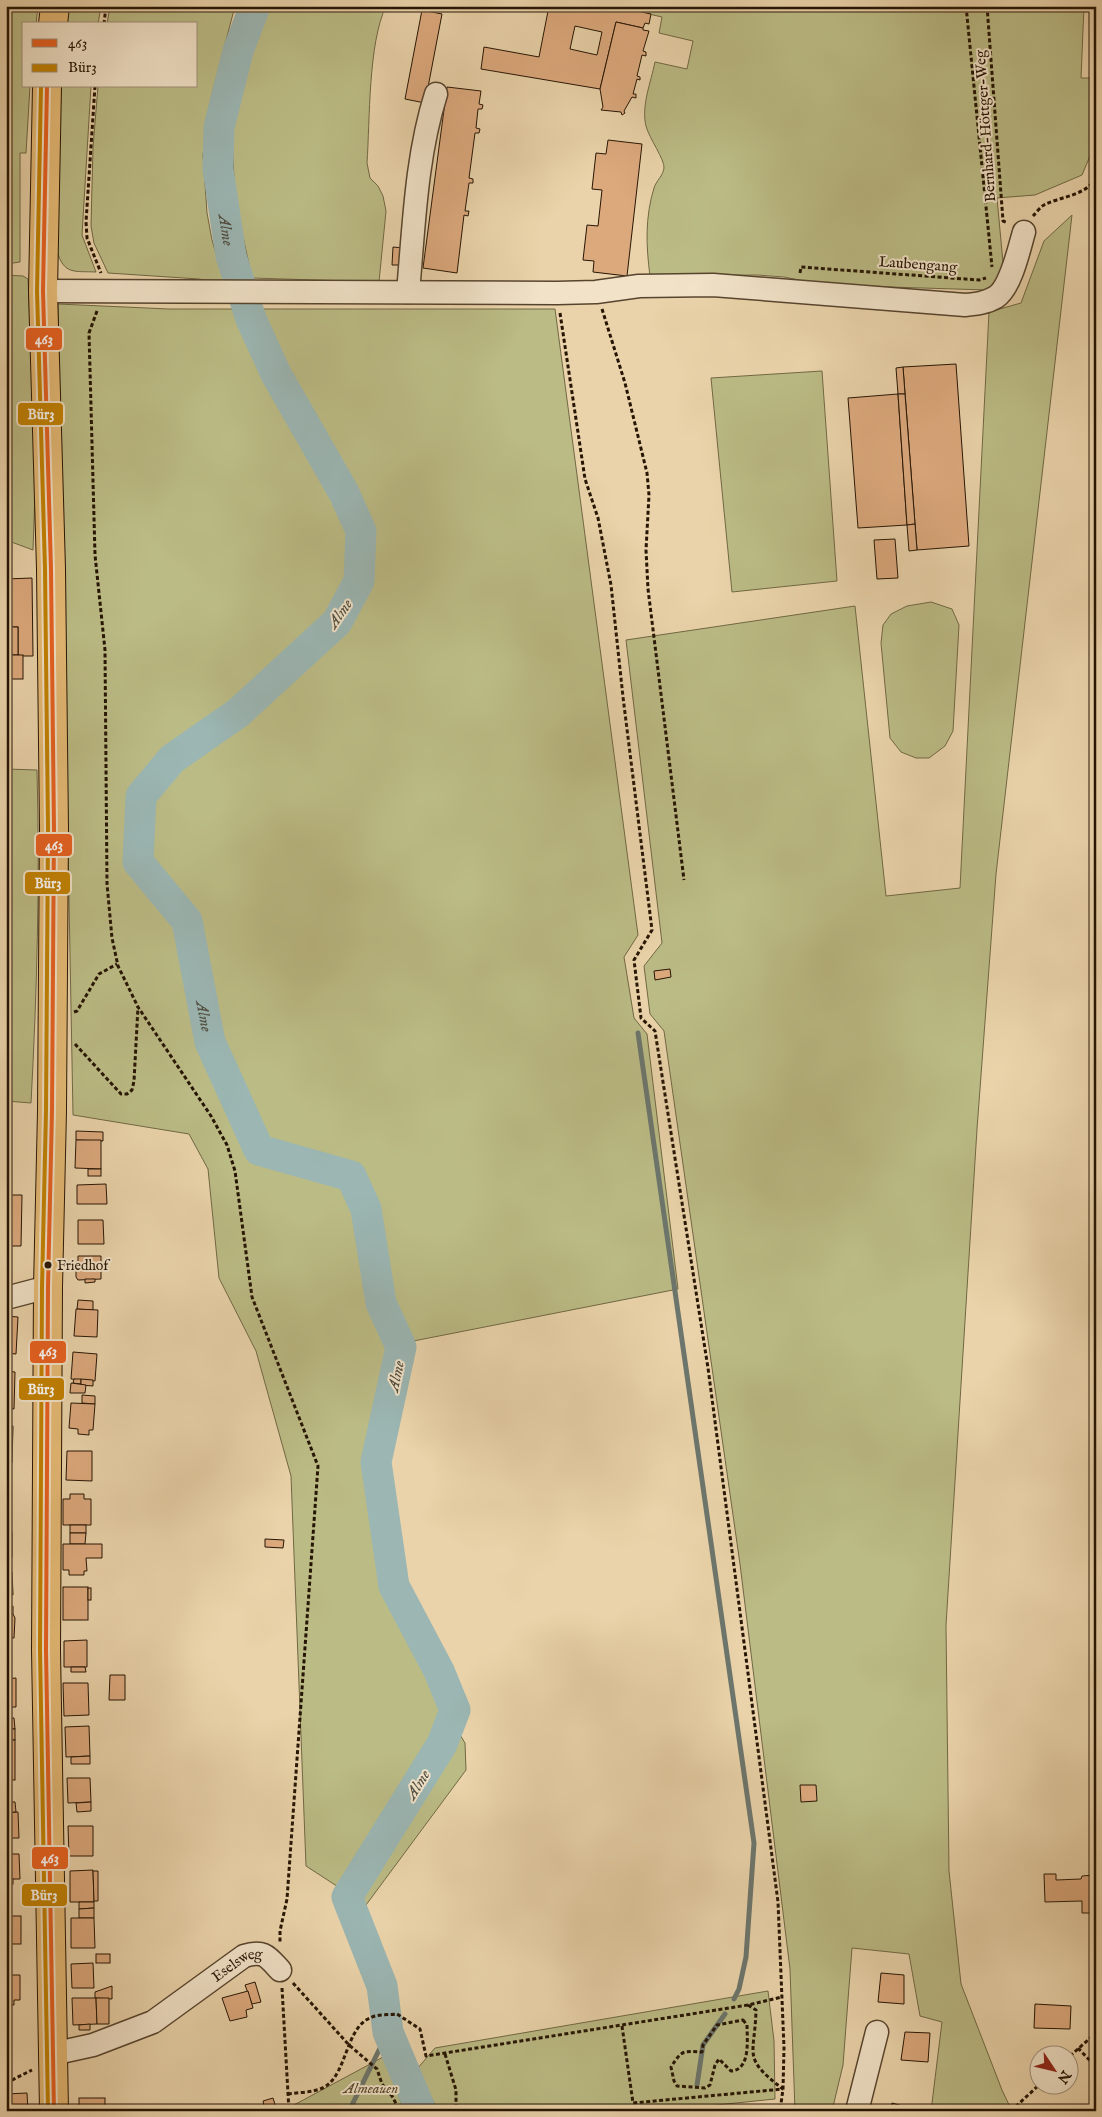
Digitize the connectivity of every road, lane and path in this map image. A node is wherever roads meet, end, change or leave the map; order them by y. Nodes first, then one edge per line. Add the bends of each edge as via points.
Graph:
1 (55, 6) edge
2 (106, 6) edge
3 (966, 6) edge
4 (987, 6) edge
5 (53, 22) edge
6 (104, 22) edge
7 (47, 88) edge
8 (95, 88) edge
9 (436, 94) dead end
10 (1096, 177) edge
11 (1024, 232) junction
12 (43, 291) junction
13 (103, 291) junction
14 (796, 291) junction
15 (408, 292) junction
16 (596, 292) junction
17 (557, 293) junction
18 (684, 880) dead end
19 (118, 964) dead end
20 (138, 1007) junction
21 (77, 1011) dead end
22 (53, 1043) junction
23 (48, 1287) junction
24 (6, 1298) edge
25 (280, 1970) junction
26 (782, 1997) junction
27 (748, 2005) junction
28 (622, 2026) junction
29 (877, 2032) dead end
30 (1096, 2033) edge
31 (747, 2039) junction
32 (753, 2039) junction
33 (349, 2045) junction
34 (1080, 2046) edge
35 (1080, 2050) edge
36 (52, 2054) junction
37 (445, 2054) junction
38 (1096, 2067) edge
39 (783, 2089) junction
40 (1030, 2093) edge
41 (288, 2094) junction
42 (54, 2111) edge
43 (289, 2111) edge
44 (400, 2111) edge
45 (456, 2111) edge
46 (780, 2111) edge
47 (857, 2111) edge
48 (1011, 2111) edge

1 - 5 main road
2 - 6 path
3 - 14 path, Laubengang via 991,274 979,280 801,267
4 - 11 path, Bernhard-Höttger-Weg via 1003,221
7 - 12 main road
8 - 13 path via 86,222 87,238
9 - 15 street via 420,168
10 - 11 path via 1077,194 1043,206
11 - 14 street via 1009,278 997,296 982,303 965,305
12 - 13 street
12 - 22 main road via 51,568
13 - 15 street
13 - 20 path via 89,333 94,554 105,650 107,884 118,966
14 - 16 street via 713,285 639,286
15 - 17 street
16 - 17 street
16 - 18 path via 625,383 647,473 650,495 646,550 648,589
17 - 26 path via 585,479 598,518 611,585 652,930 634,960 641,1018 656,1031 708,1368 777,1892
19 - 21 path via 99,974
20 - 22 path via 134,1081 128,1094 120,1094 74,1043
20 - 25 path via 212,1116 227,1145 235,1172 252,1297 318,1466 287,1899 280,1931
22 - 23 main road
23 - 24 street
23 - 36 main road via 46,1650
25 - 33 path, Eselsweg
25 - 36 street, Eselsweg via 266,1955 254,1953 244,1956 153,2022 93,2045
25 - 41 path
26 - 27 path
26 - 39 path
27 - 28 path
27 - 32 path via 756,2010
28 - 37 path
28 - 39 path via 633,2103
29 - 47 street
30 - 34 path
31 - 31 path via 747,2056 735,2071 731,2071 721,2059 716,2060 712,2082 705,2088 684,2088 674,2082 670,2066 683,2051 702,2052 716,2025 746,2022
31 - 32 path
32 - 39 path via 754,2061 763,2074
33 - 37 path via 361,2024 370,2017 397,2014 420,2028 426,2056
33 - 41 path via 336,2076 327,2085
33 - 44 path, Eselsweg via 377,2069 382,2084
35 - 38 path
36 - 42 main road
37 - 45 path via 456,2090
39 - 46 path
40 - 48 path
41 - 43 path

